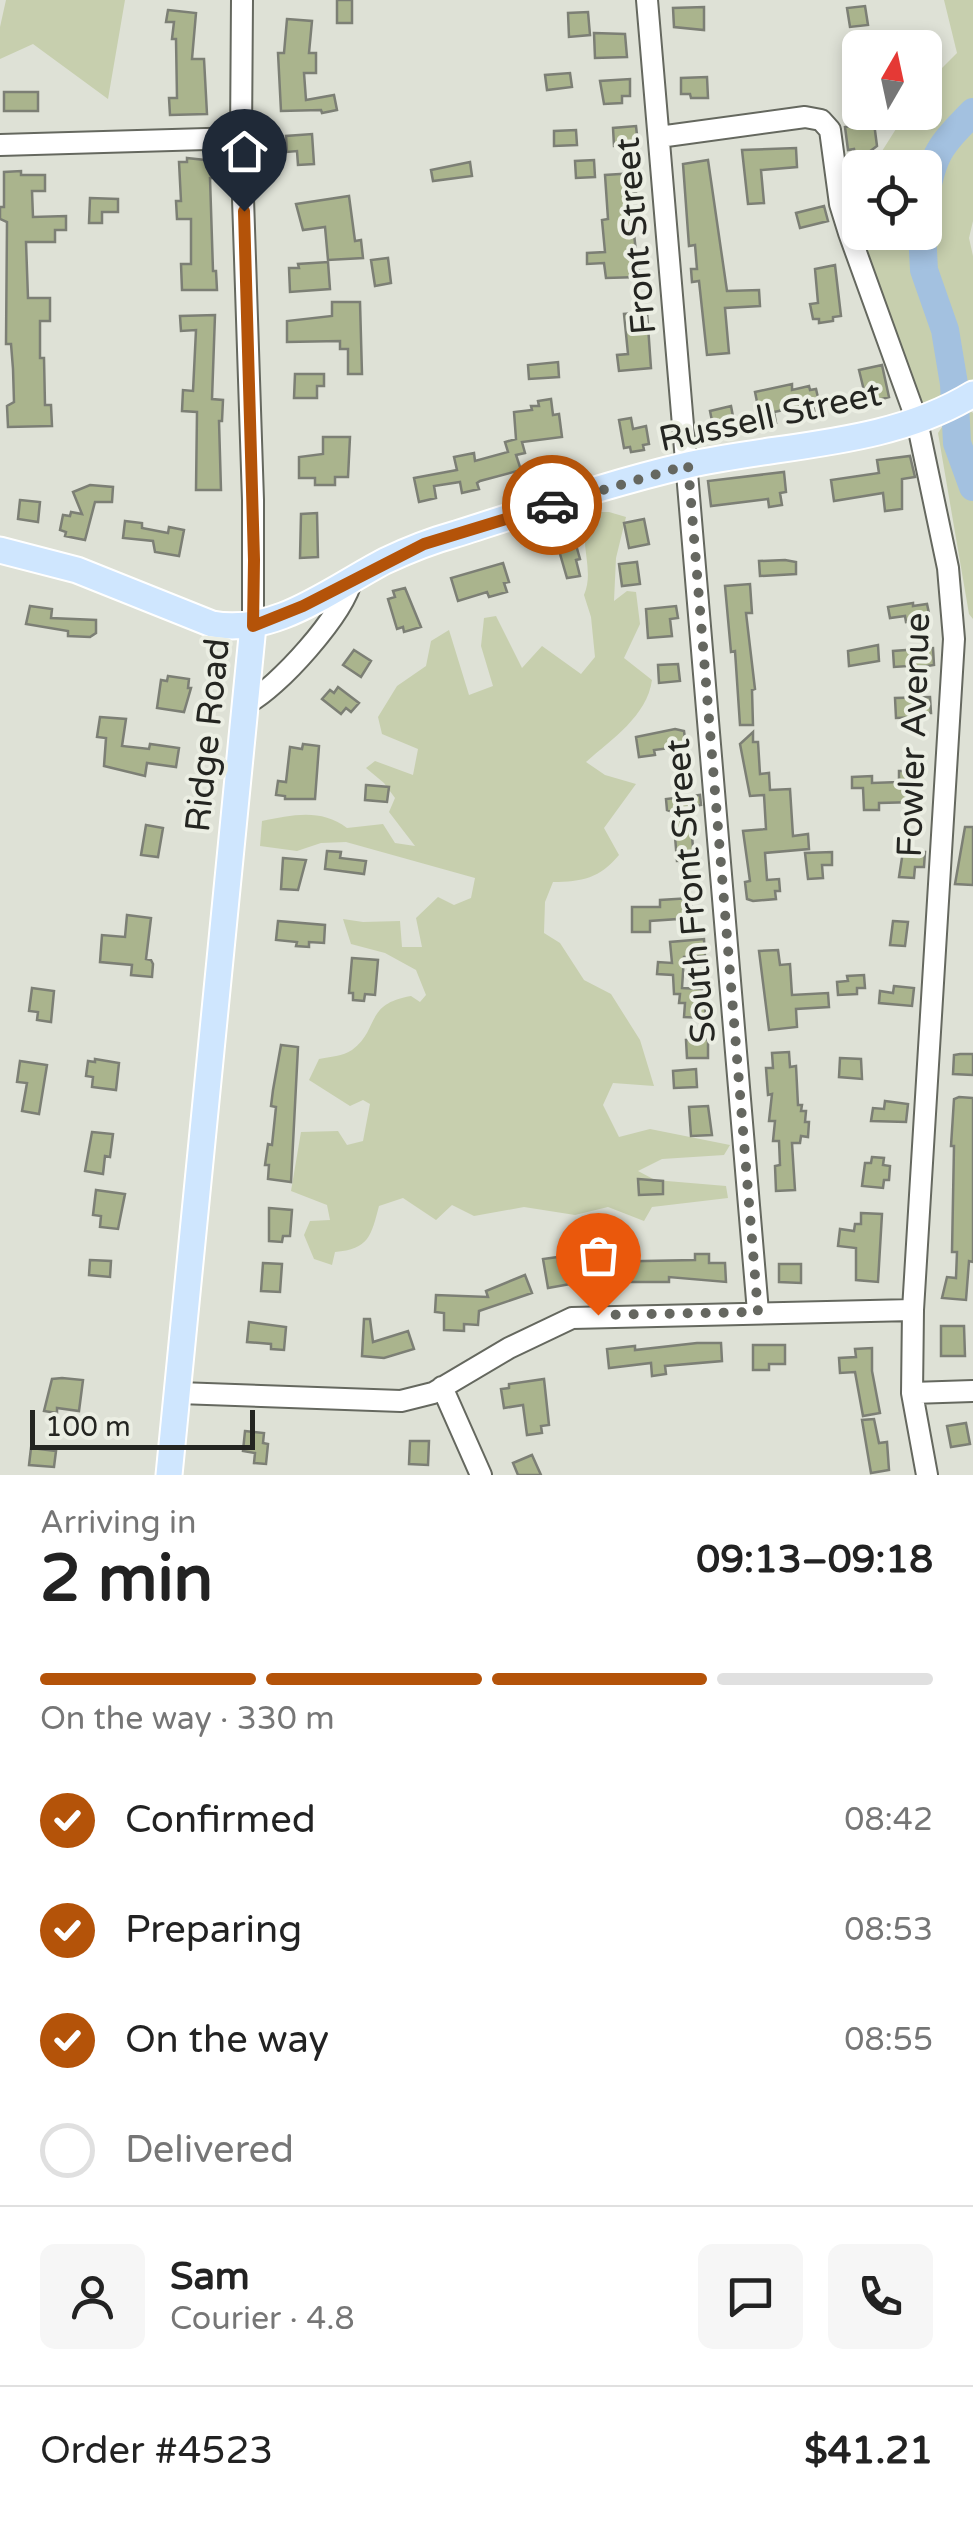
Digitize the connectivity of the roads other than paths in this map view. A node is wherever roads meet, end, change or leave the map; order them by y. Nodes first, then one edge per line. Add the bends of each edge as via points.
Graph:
1 (242, 0) edge
2 (647, 0) edge
3 (659, 137) junction
4 (241, 138) junction
5 (0, 145) edge
6 (973, 394) edge
7 (928, 416) junction
8 (688, 465) junction
9 (0, 550) edge
10 (352, 579) junction
11 (253, 626) junction
12 (964, 644) edge
13 (246, 704) junction
14 (913, 1310) junction
15 (758, 1312) junction
16 (442, 1387) junction
17 (973, 1391) edge
18 (178, 1393) junction
19 (912, 1393) junction
20 (169, 1475) edge
21 (482, 1475) edge
22 (927, 1475) edge

1 - 4 street, Ridge Road
2 - 3 street, Front Street
3 - 7 street, Fowler Avenue via 806,117 826,124 849,233
3 - 8 street, Front Street
4 - 5 street
4 - 11 street, Ridge Road
6 - 7 main road, Russell Street
7 - 8 main road, Russell Street via 851,437
7 - 12 street, Fowler Avenue
8 - 10 main road, Russell Street via 424,544
8 - 15 street, South Front Street
9 - 11 main road, Russell Street via 77,570 212,624
10 - 11 main road, Russell Street
10 - 13 street via 343,605 278,682
11 - 13 main road, Ridge Road
12 - 14 street, Fowler Avenue
13 - 18 main road, Ridge Road
14 - 15 street
14 - 19 street, Fowler Avenue
15 - 16 street via 572,1318
16 - 18 street via 401,1401
16 - 21 street
17 - 19 street
18 - 20 main road, Ridge Road
19 - 22 street, Fowler Avenue

